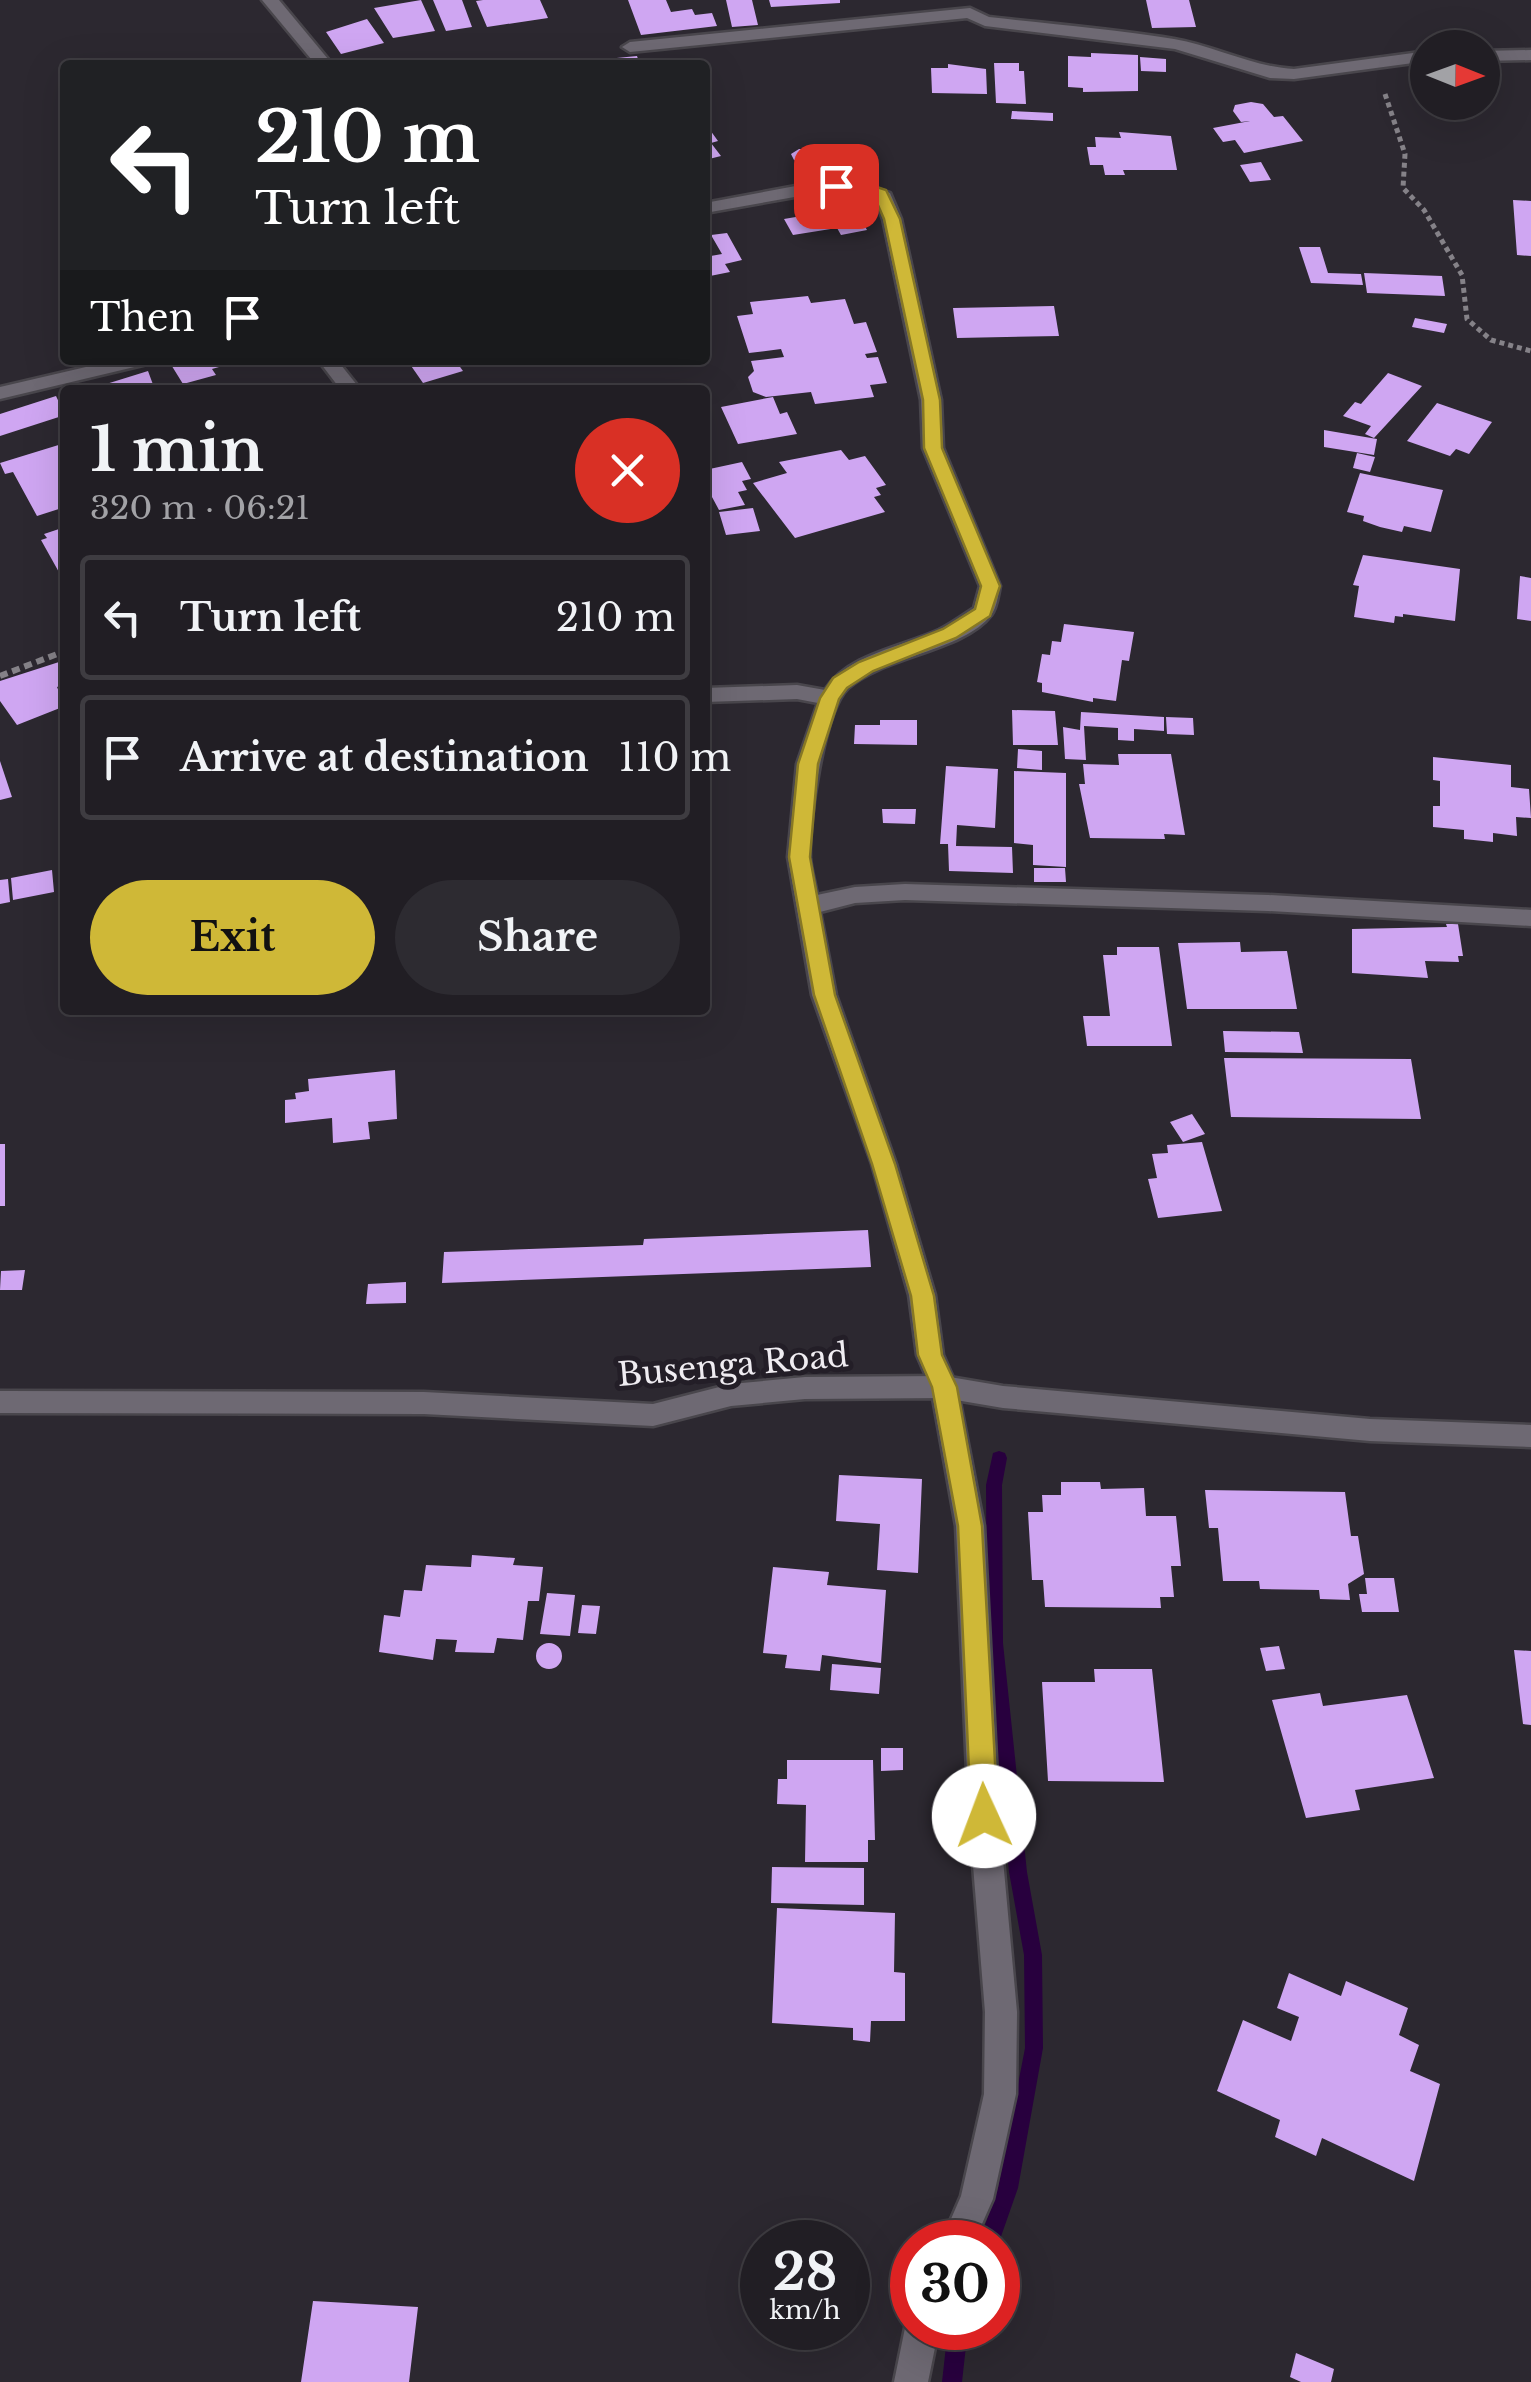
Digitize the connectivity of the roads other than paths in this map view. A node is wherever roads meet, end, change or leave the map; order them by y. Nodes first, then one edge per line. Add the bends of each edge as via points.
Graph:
1 (270, 0) edge
2 (630, 47) dead end
3 (1531, 55) edge
4 (1500, 56) edge
5 (1410, 58) edge
6 (320, 60) edge
7 (710, 207) edge
8 (119, 365) edge
9 (331, 365) edge
10 (347, 385) edge
11 (0, 393) edge
12 (710, 694) edge
13 (830, 698) junction
14 (808, 907) junction
15 (1531, 918) edge
16 (944, 1387) junction
17 (0, 1402) edge
18 (1531, 1436) edge
19 (967, 2220) edge
20 (918, 2350) edge
21 (911, 2382) edge

1 - 6 street
2 - 5 street via 970,14 1208,51 1270,74
3 - 4 street
7 - 13 street via 836,186 880,193 892,219 932,400 933,448 990,586 983,612 949,634 866,667
8 - 11 street
9 - 10 street
12 - 13 street
13 - 14 street via 808,764 802,813 799,857
14 - 15 street via 848,894 1020,896
14 - 16 street via 824,995 884,1164 922,1296 930,1355
16 - 17 street, Busenga Road via 730,1394 653,1414 424,1403
16 - 18 street, Busenga Road via 1332,1427
16 - 19 street via 970,1526 984,1816 1002,2012 1000,2094
20 - 21 street

